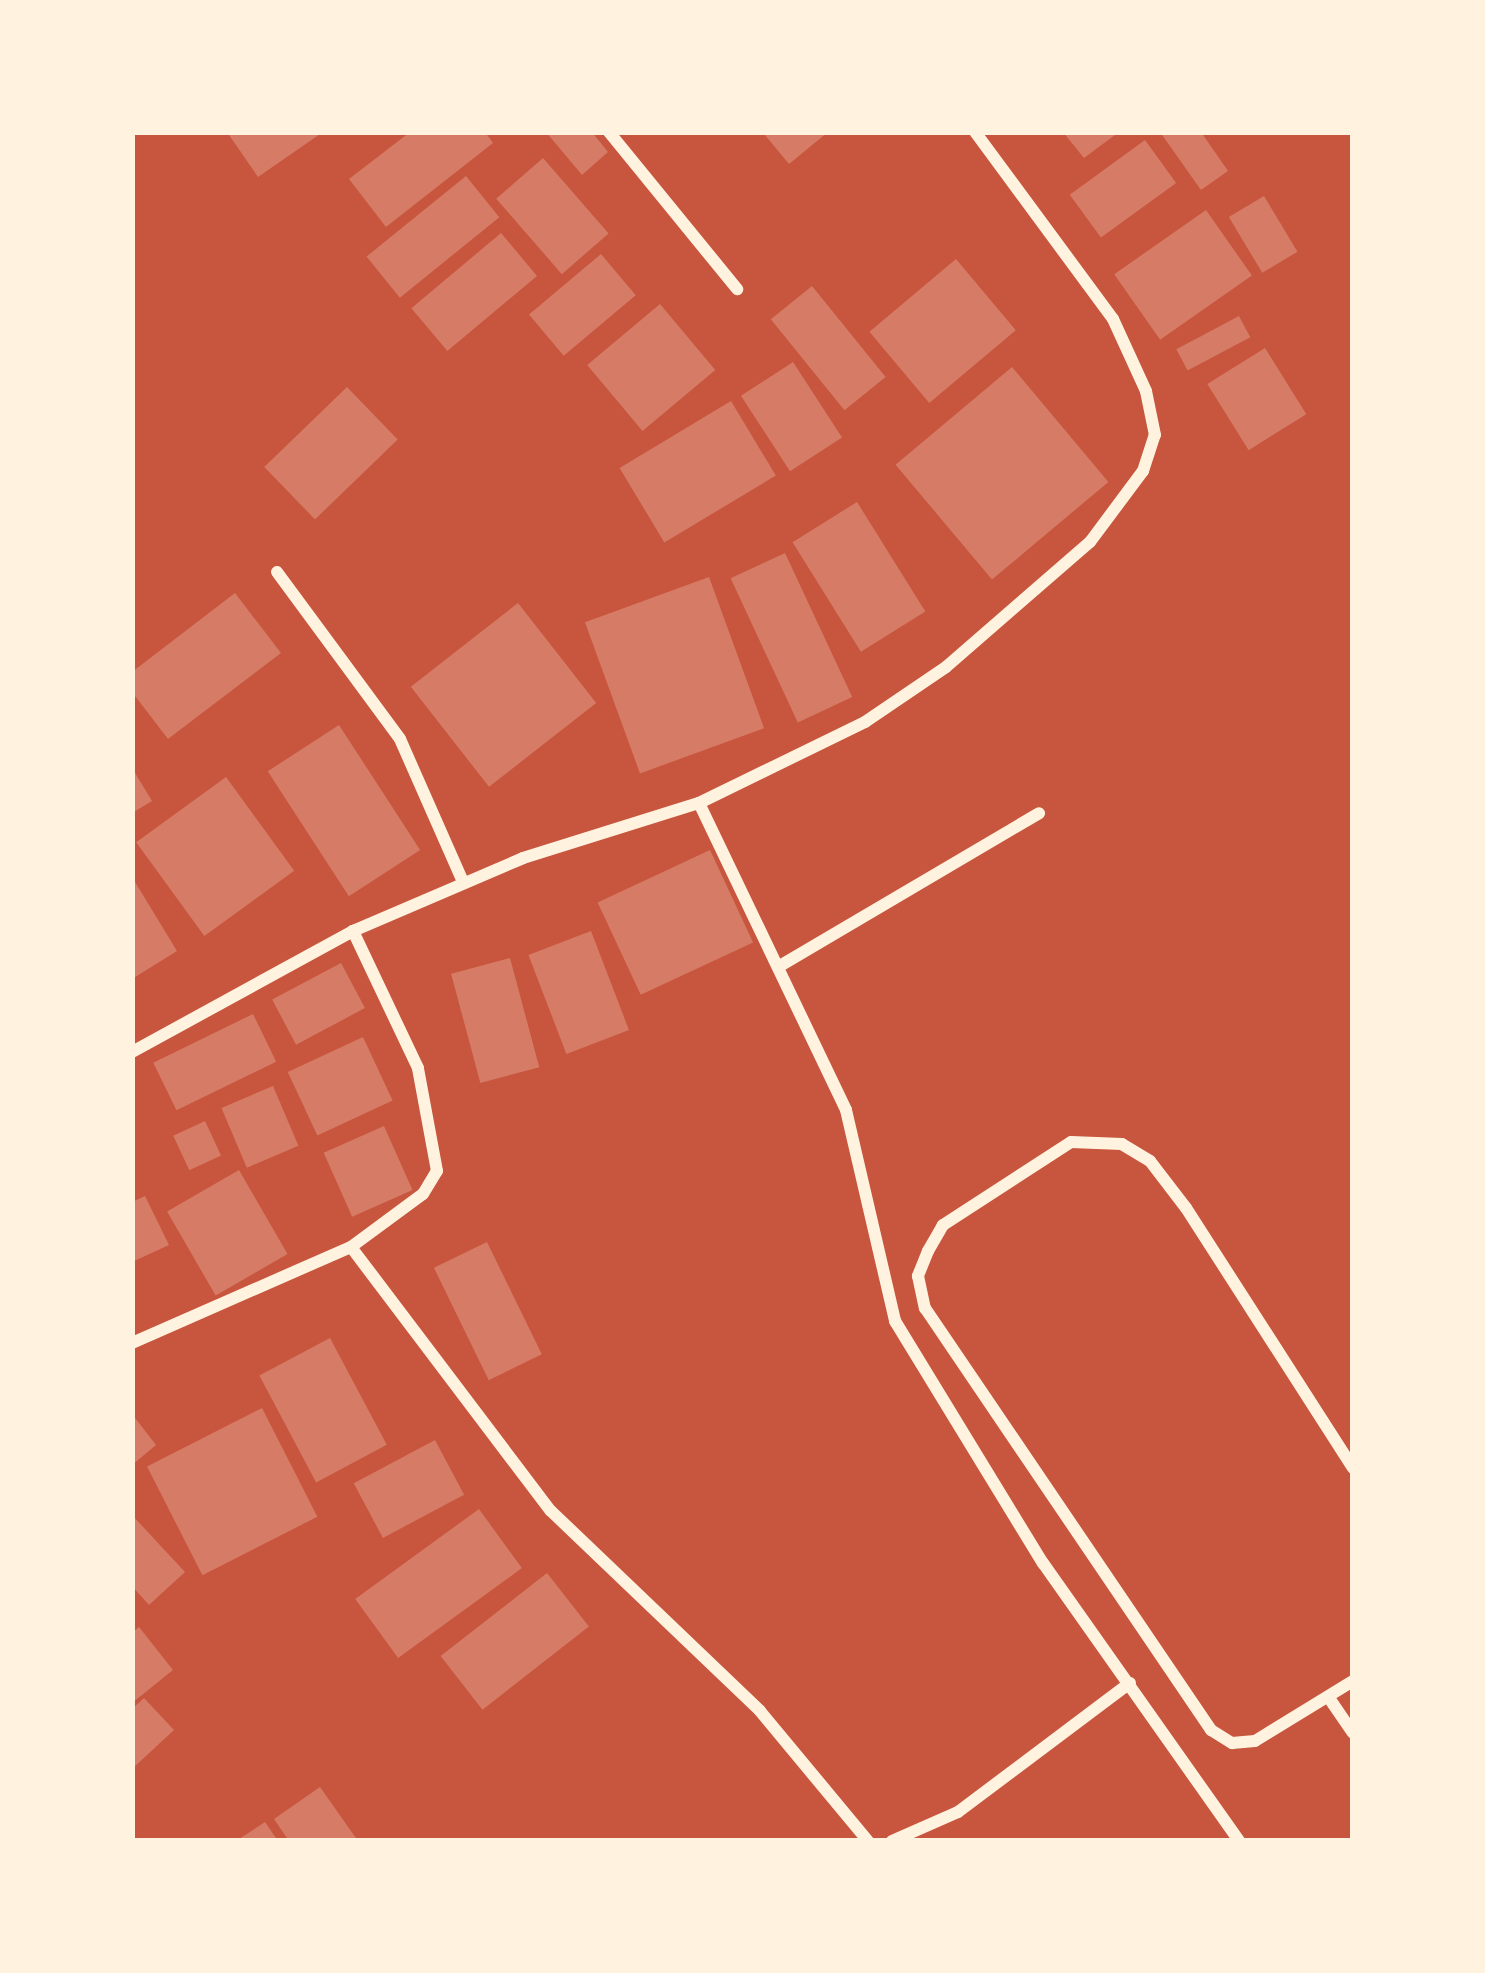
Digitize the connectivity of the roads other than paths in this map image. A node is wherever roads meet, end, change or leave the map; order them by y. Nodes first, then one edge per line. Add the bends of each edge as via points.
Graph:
1 (609, 132) edge
2 (975, 132) edge
3 (737, 289) dead end
4 (277, 572) dead end
5 (699, 803) junction
6 (1039, 813) dead end
7 (463, 882) junction
8 (352, 931) junction
9 (778, 967) junction
10 (132, 1052) edge
11 (351, 1247) junction
12 (132, 1343) edge
13 (1353, 1468) edge
14 (1130, 1682) junction
15 (1353, 1682) edge
16 (1329, 1698) junction
17 (1353, 1732) edge
18 (868, 1841) edge
19 (892, 1841) edge
20 (1239, 1841) edge

1 - 3 street
2 - 5 street via 1113,319 1146,391 1155,435 1143,471 1090,542 946,667 865,722
4 - 7 street via 400,739
5 - 7 street
5 - 9 street
6 - 9 street
7 - 8 street
8 - 10 street
8 - 11 street via 418,1068 437,1171 423,1194
9 - 14 street via 846,1110 895,1322 1043,1563
11 - 12 street
11 - 18 street via 537,1495 760,1711
13 - 16 street via 1186,1208 1150,1161 1122,1144 1071,1142 943,1225 928,1251 918,1276 925,1308 1210,1730 1232,1743 1255,1741
14 - 19 street via 958,1812
14 - 20 street
15 - 16 street
16 - 17 street

